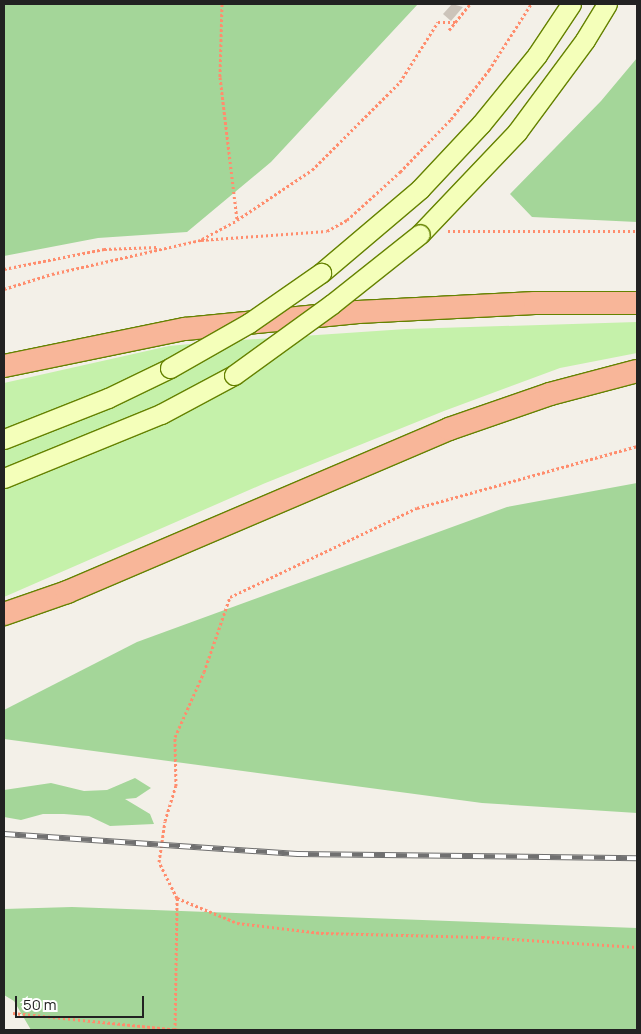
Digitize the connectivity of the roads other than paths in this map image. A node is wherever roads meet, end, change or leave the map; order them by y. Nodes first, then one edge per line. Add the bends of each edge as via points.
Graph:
1 (571, 4) edge
2 (607, 4) edge
3 (637, 302) edge
4 (4, 366) edge
5 (637, 371) edge
6 (4, 439) edge
7 (4, 478) edge
8 (4, 614) edge

1 - 6 main road, bridge via 537,56 481,124 420,189 320,273 249,323 170,368 108,398
2 - 7 main road, bridge via 585,40 517,132 420,234 332,304 234,375 161,414
3 - 4 highway via 446,307 185,329
5 - 8 highway via 550,394 449,429 67,592

